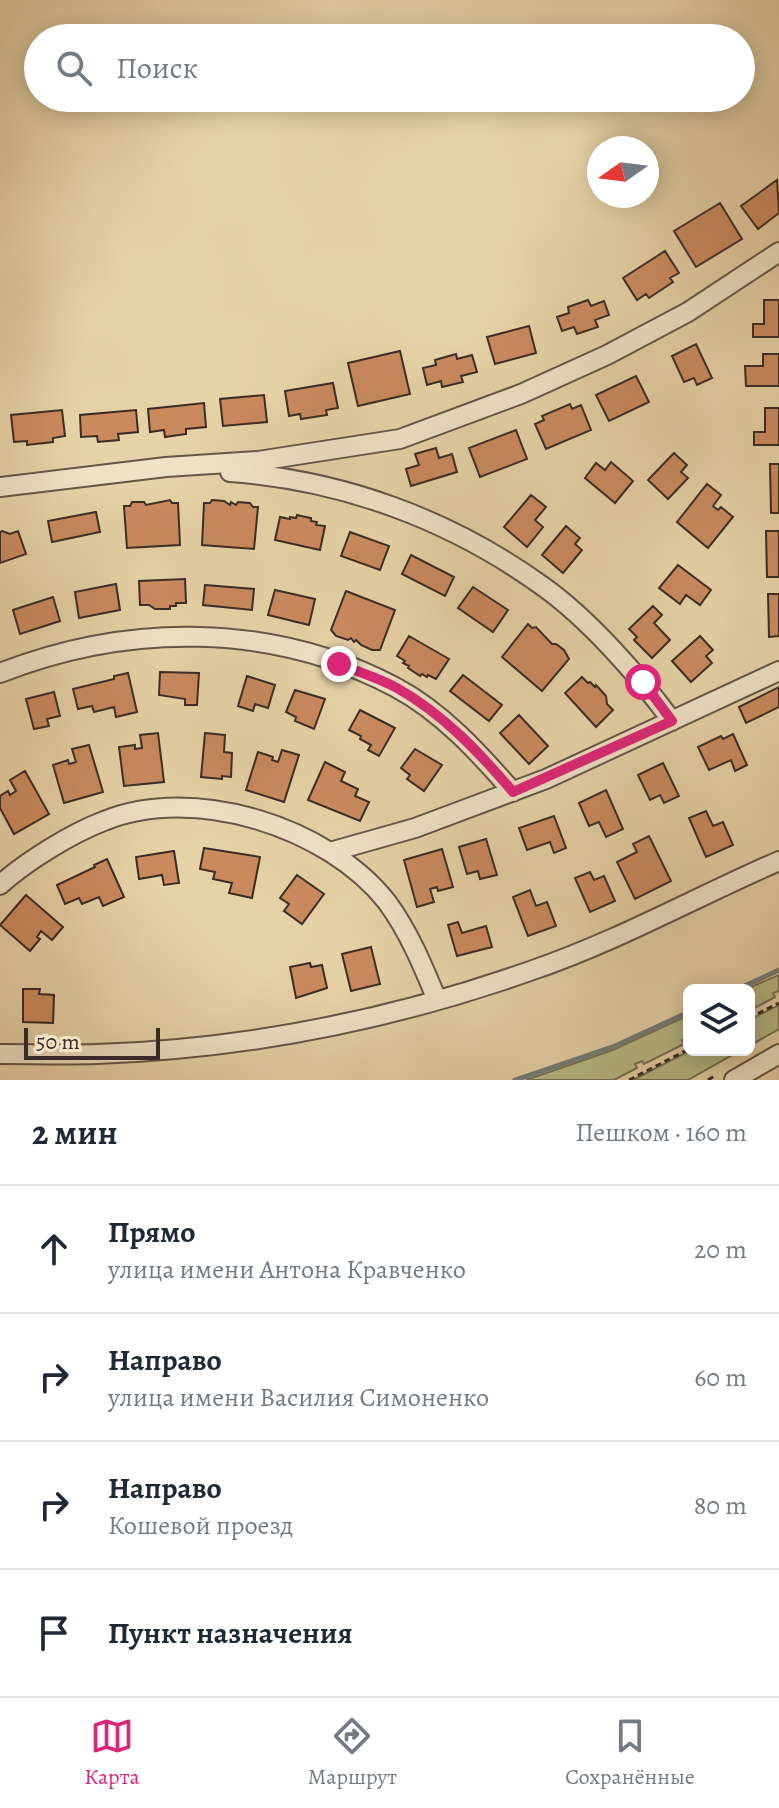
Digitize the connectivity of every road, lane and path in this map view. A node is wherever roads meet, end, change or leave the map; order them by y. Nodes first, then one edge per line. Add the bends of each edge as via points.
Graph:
1 (779, 252) edge
2 (166, 467) junction
3 (3, 489) edge
4 (779, 671) edge
5 (0, 673) edge
6 (672, 721) junction
7 (513, 792) junction
8 (330, 852) junction
9 (779, 861) edge
10 (1, 883) edge
11 (437, 1000) junction
12 (779, 1003) edge
13 (755, 1015) edge
14 (683, 1052) edge
15 (0, 1054) edge
16 (779, 1054) edge
17 (629, 1080) edge
18 (734, 1080) edge

1 - 2 street via 688,312 607,355 433,429 349,449
2 - 3 street
2 - 6 street via 311,483 434,521 544,586 643,682
4 - 6 street
5 - 7 street via 44,656 148,638 255,639 396,688 439,717
6 - 7 street
7 - 8 street
8 - 10 street via 267,822 214,810 155,809 105,820
8 - 11 street via 386,902 415,947
9 - 11 street via 606,942
11 - 15 street via 289,1035 98,1054
12 - 13 path
14 - 17 path
16 - 18 street

